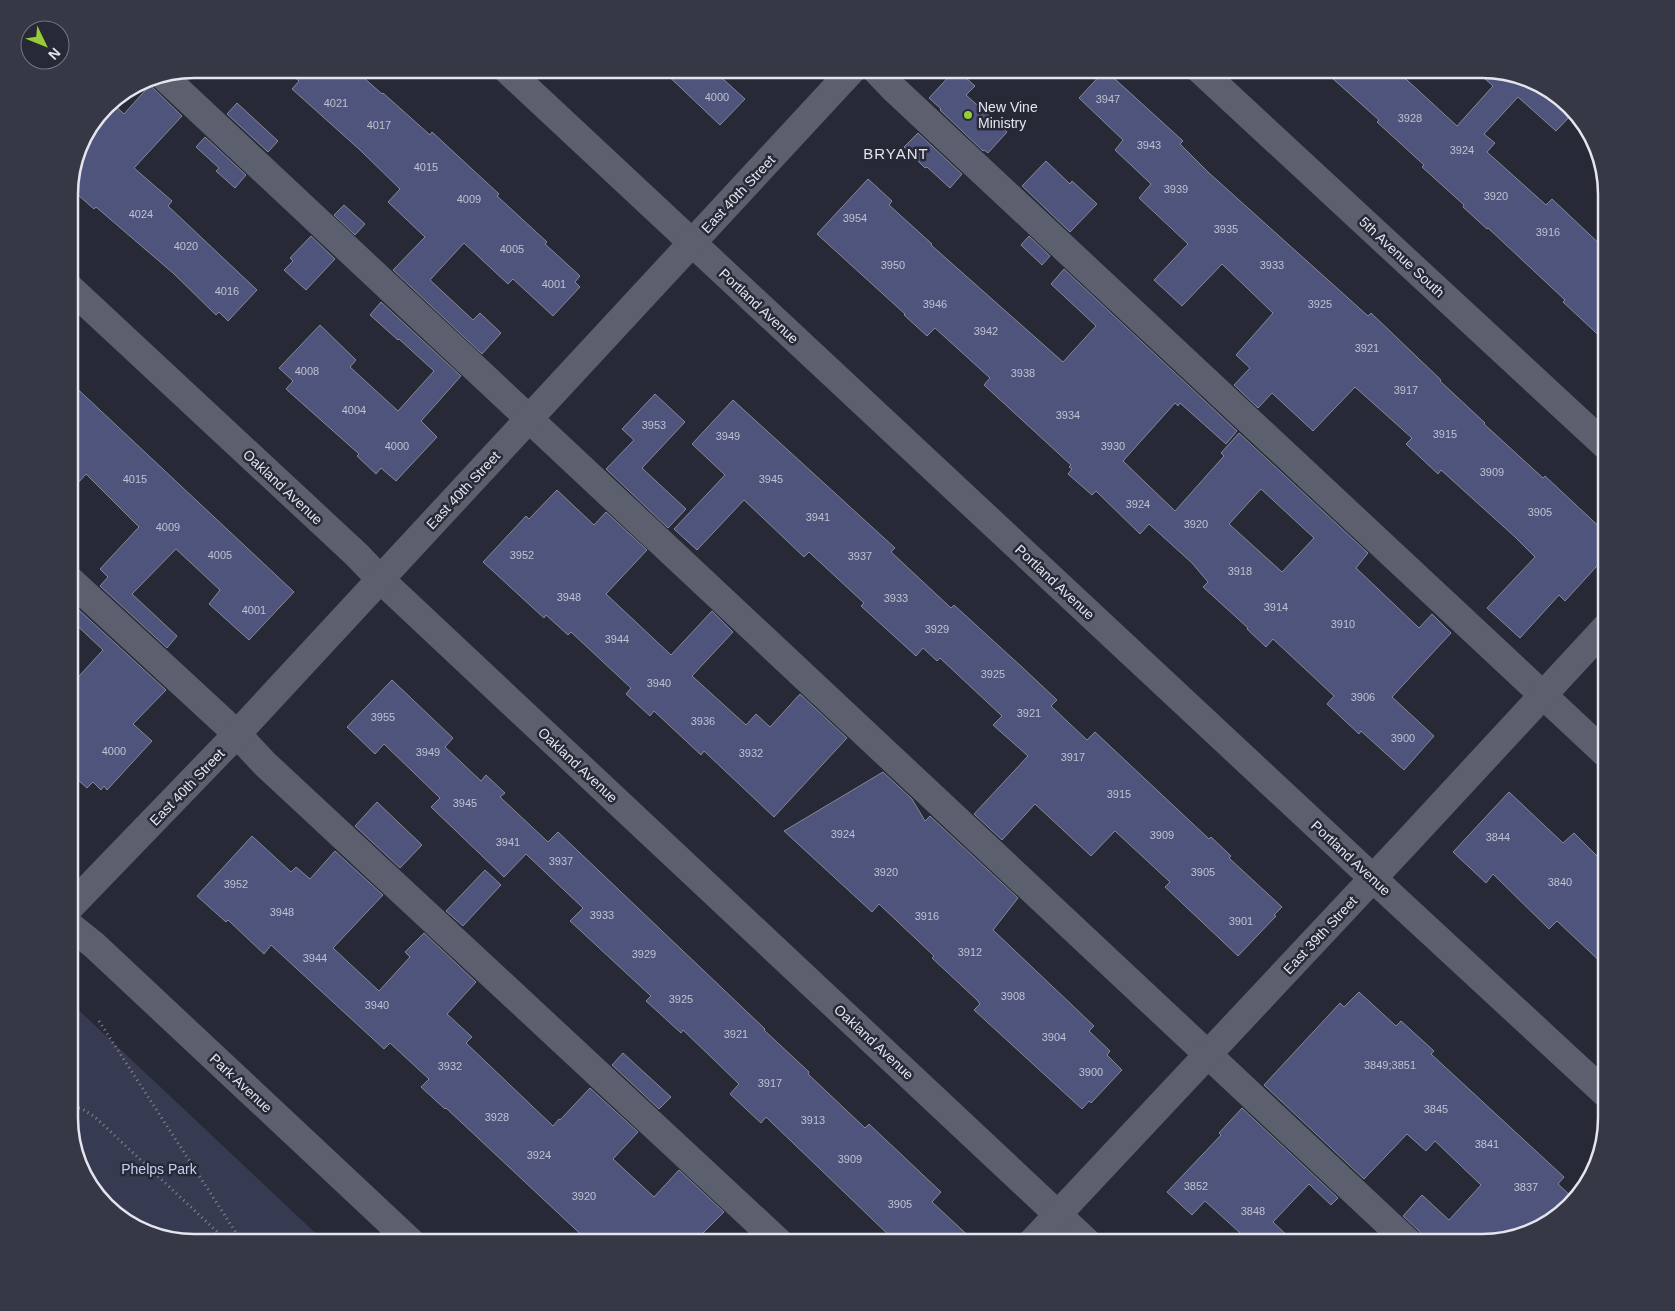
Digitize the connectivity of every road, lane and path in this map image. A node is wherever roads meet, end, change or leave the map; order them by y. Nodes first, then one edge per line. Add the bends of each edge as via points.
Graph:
1 (516, 78) edge
2 (845, 78) edge
3 (884, 78) edge
4 (1209, 78) edge
5 (168, 80) edge
6 (692, 244) junction
7 (78, 296) edge
8 (528, 419) junction
9 (1598, 439) edge
10 (381, 580) junction
11 (78, 587) edge
12 (1598, 635) edge
13 (1543, 696) junction
14 (237, 734) junction
15 (1598, 747) edge
16 (1373, 878) junction
17 (78, 899) edge
18 (78, 932) edge
19 (99, 1021) dead end
20 (1207, 1055) junction
21 (1598, 1087) edge
22 (78, 1108) edge
23 (1058, 1214) junction
24 (219, 1234) edge
25 (237, 1234) edge
26 (403, 1234) edge
27 (770, 1234) edge
28 (1039, 1234) edge
29 (1079, 1234) edge
30 (1399, 1234) edge

1 - 6 street, Portland Avenue
2 - 6 street, East 40th Street
3 - 13 street
4 - 9 street, 5th Avenue South
5 - 8 street
6 - 8 street, East 40th Street
6 - 16 street, Portland Avenue
7 - 10 street, Oakland Avenue
8 - 10 street, East 40th Street
8 - 20 street
10 - 14 street, East 40th Street
10 - 23 street, Oakland Avenue
11 - 14 street
12 - 13 street, East 39th Street
13 - 15 street
13 - 16 street, East 39th Street
14 - 17 street, East 40th Street
14 - 27 street via 265,764
16 - 20 street, East 39th Street
16 - 21 street, Portland Avenue
18 - 26 street, Park Avenue
19 - 25 path
20 - 23 street, East 39th Street
20 - 30 street
22 - 24 path via 95,1117
23 - 28 street, East 39th Street
23 - 29 street, Oakland Avenue

